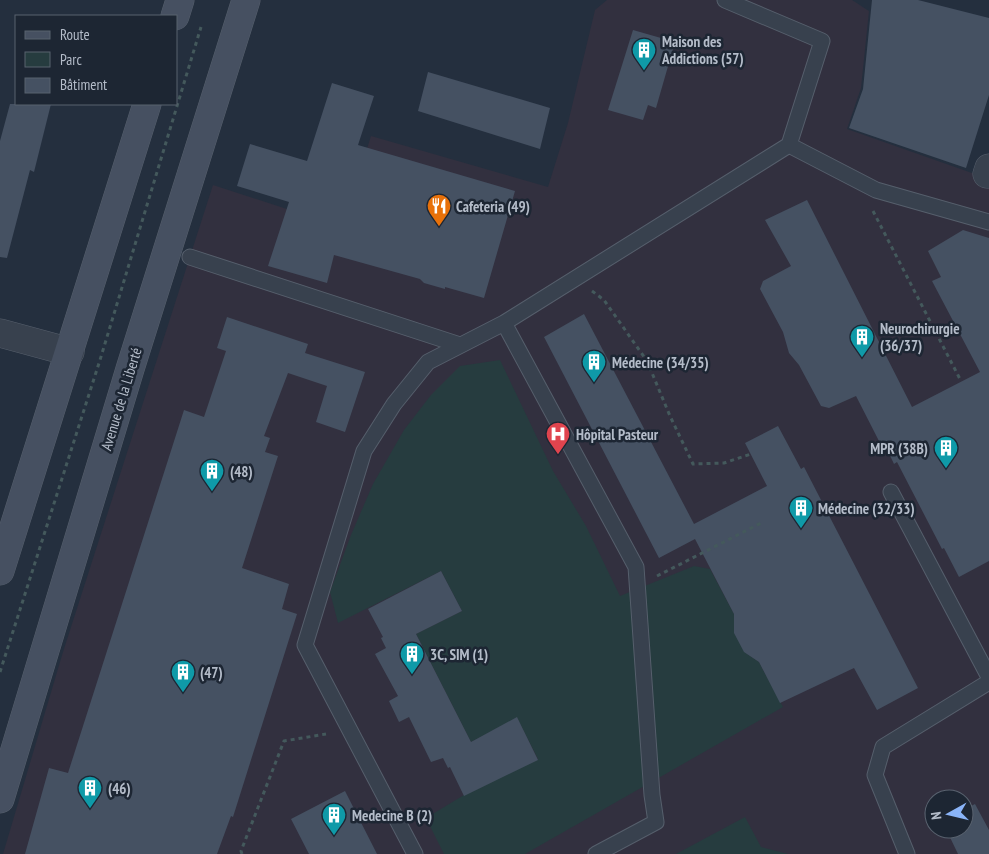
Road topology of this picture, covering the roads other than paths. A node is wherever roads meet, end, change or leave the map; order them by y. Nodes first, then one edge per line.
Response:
1 (180, 0) edge
2 (246, 0) edge
3 (725, 0) edge
4 (175, 15) edge
5 (147, 105) edge
6 (789, 145) junction
7 (989, 222) edge
8 (190, 257) dead end
9 (504, 322) junction
10 (0, 333) edge
11 (460, 345) junction
12 (70, 352) junction
13 (891, 492) dead end
14 (0, 571) edge
15 (989, 677) edge
16 (989, 682) edge
17 (0, 799) edge
18 (415, 854) edge
19 (596, 854) edge
20 (907, 854) edge

1 - 4 main road
2 - 17 main road, Avenue de la Liberté
3 - 6 lane
5 - 12 main road
6 - 7 lane
6 - 9 lane
8 - 11 lane
9 - 11 lane
9 - 19 lane
10 - 12 street
11 - 18 lane
12 - 14 main road
13 - 15 lane
16 - 20 lane

